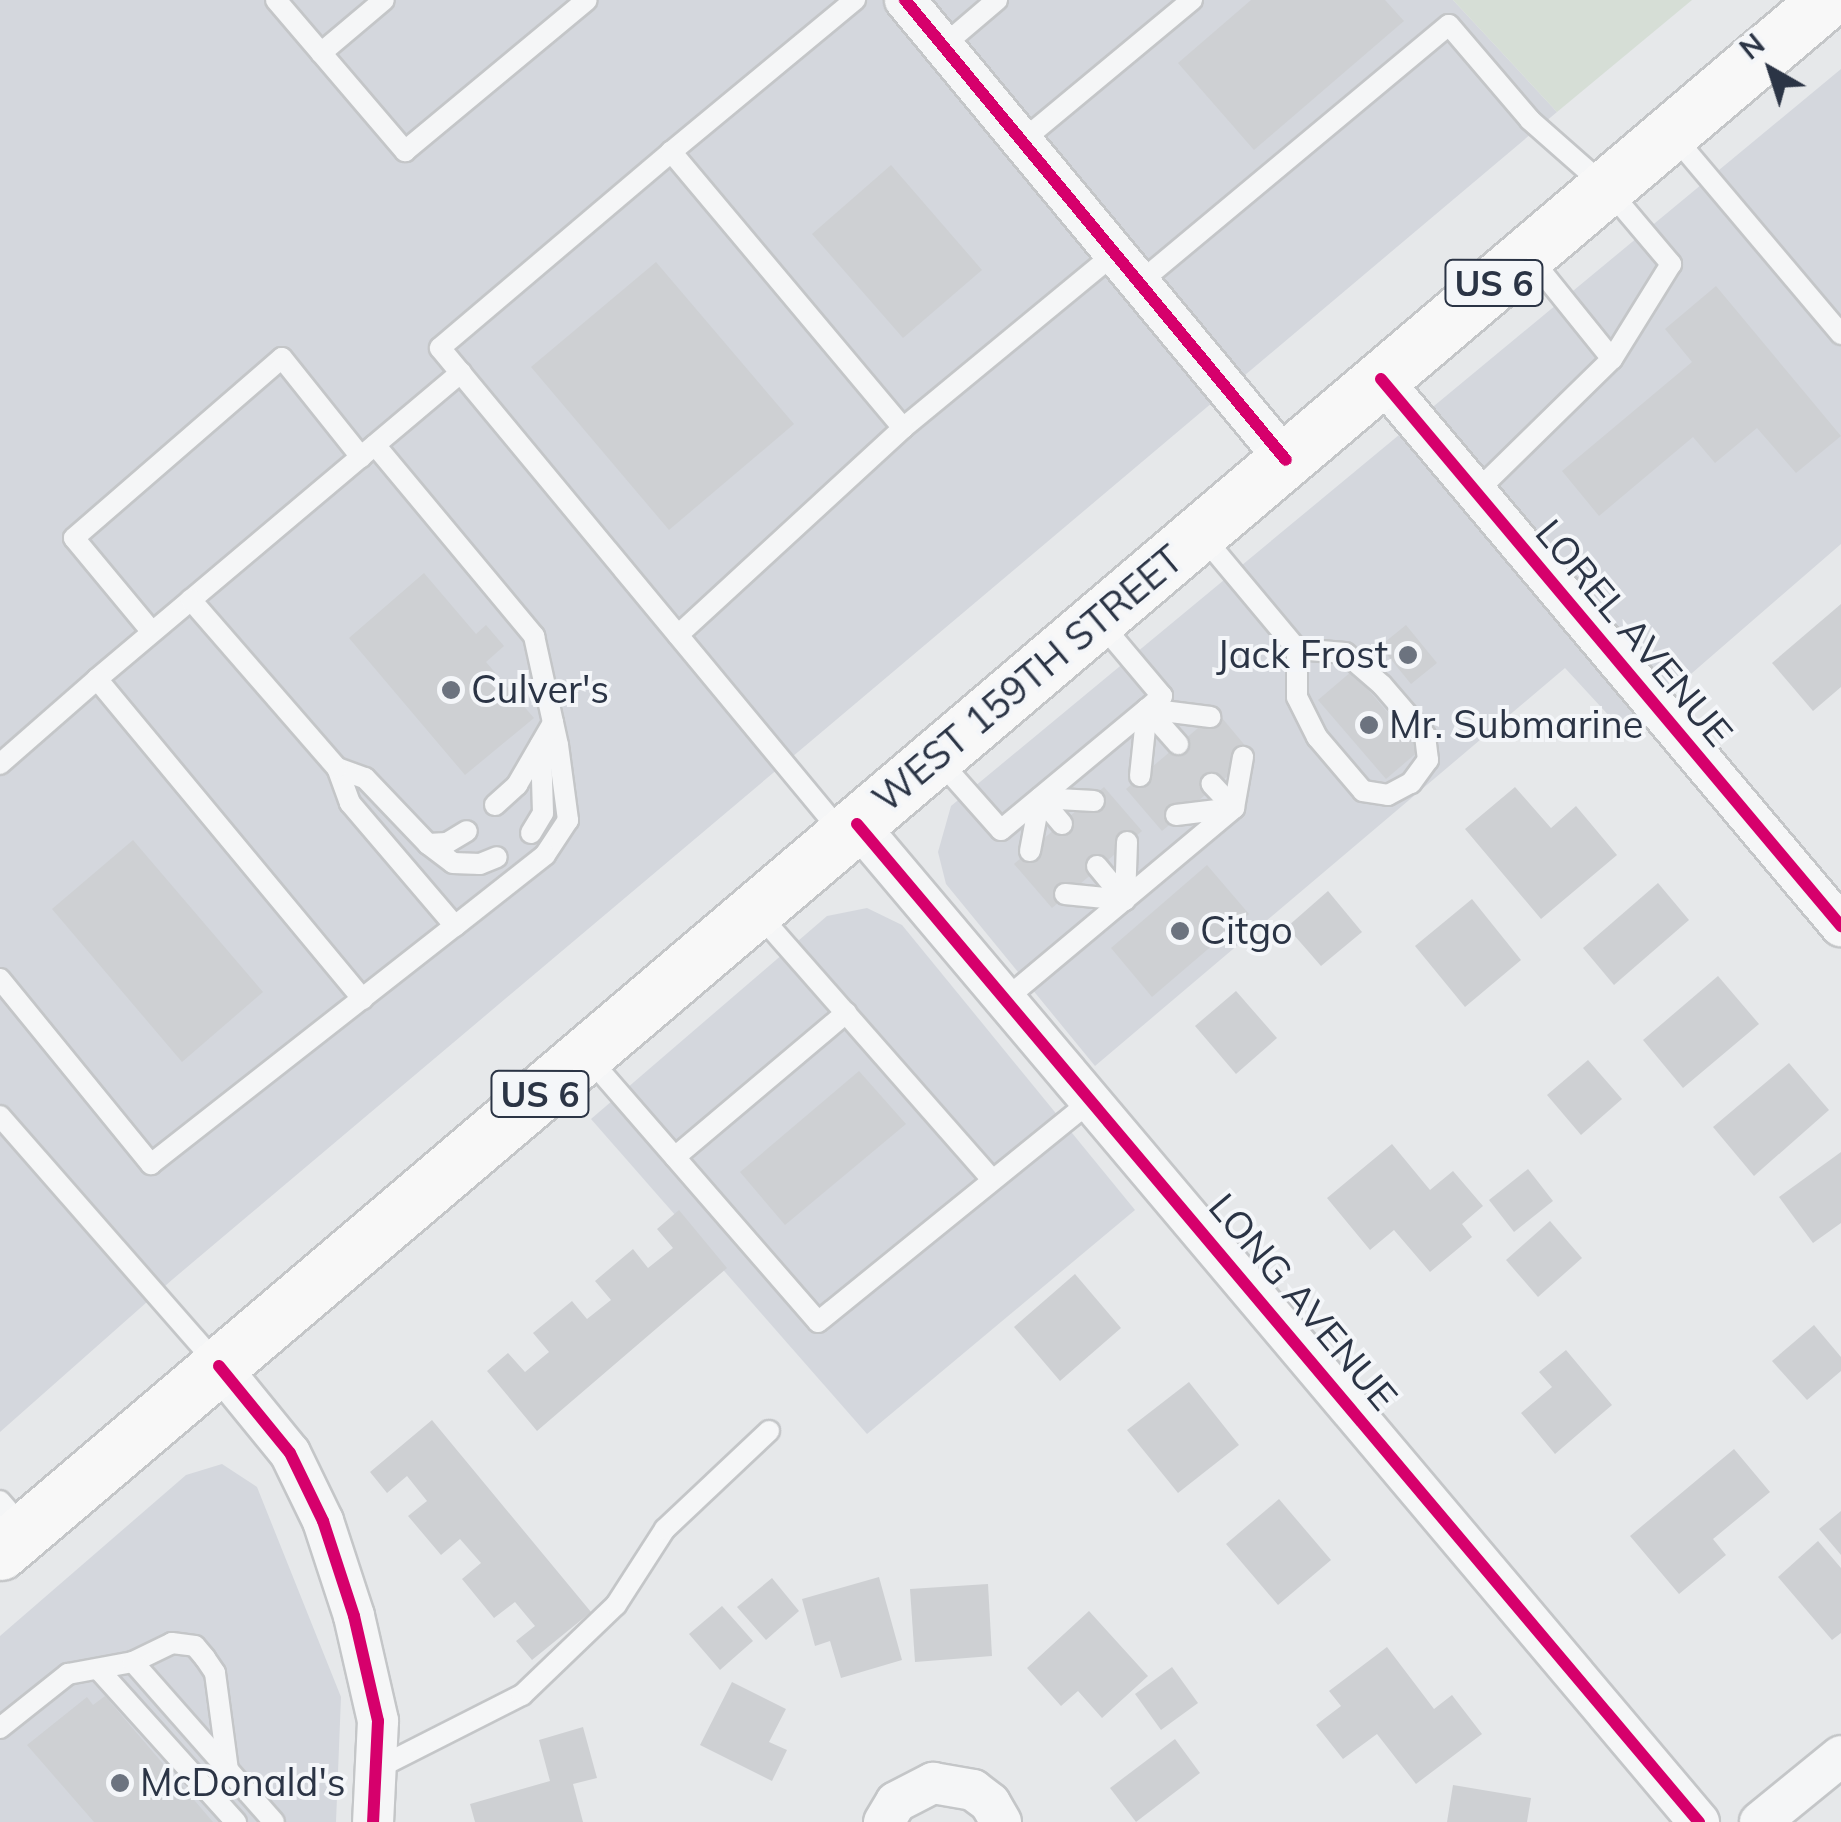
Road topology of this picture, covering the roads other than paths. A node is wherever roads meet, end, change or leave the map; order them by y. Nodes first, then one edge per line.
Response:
1 (276, 0) edge
2 (384, 0) edge
3 (588, 0) edge
4 (855, 0) edge
5 (905, 0) edge
6 (998, 0) edge
7 (1192, 0) edge
8 (1827, 0) edge
9 (943, 46) junction
10 (321, 53) junction
11 (1671, 132) junction
12 (1022, 141) junction
13 (671, 152) junction
14 (1606, 187) junction
15 (1528, 254) junction
16 (1127, 268) junction
17 (1841, 334) edge
18 (1612, 359) junction
19 (461, 372) junction
20 (1381, 379) junction
21 (904, 428) junction
22 (368, 451) junction
23 (1286, 460) junction
24 (1476, 492) junction
25 (1200, 532) junction
26 (191, 600) junction
27 (1098, 620) junction
28 (152, 632) junction
29 (678, 635) junction
30 (1297, 649) junction
31 (97, 678) junction
32 (1148, 709) junction
33 (1210, 717) dead end
34 (553, 722) junction
35 (540, 744) junction
36 (1178, 744) dead end
37 (936, 756) junction
38 (1243, 757) dead end
39 (0, 764) edge
40 (337, 768) junction
41 (1140, 776) dead end
42 (1212, 784) dead end
43 (1040, 798) junction
44 (1094, 801) dead end
45 (495, 806) dead end
46 (1234, 808) junction
47 (1176, 816) dead end
48 (1062, 824) dead end
49 (851, 829) junction
50 (467, 830) dead end
51 (531, 833) dead end
52 (1127, 842) dead end
53 (428, 844) junction
54 (1030, 851) dead end
55 (497, 857) dead end
56 (1097, 866) dead end
57 (1065, 894) dead end
58 (1125, 900) junction
59 (755, 910) junction
60 (454, 926) junction
61 (1841, 926) edge
62 (0, 978) edge
63 (1008, 998) junction
64 (363, 999) junction
65 (846, 1014) junction
66 (586, 1054) junction
67 (1093, 1099) junction
68 (0, 1116) edge
69 (675, 1157) junction
70 (992, 1180) junction
71 (219, 1366) junction
72 (770, 1431) dead end
73 (8, 1528) edge
74 (133, 1662) junction
75 (99, 1670) junction
76 (0, 1728) edge
77 (1841, 1756) edge
78 (376, 1769) junction
79 (228, 1771) junction
80 (236, 1822) edge
81 (274, 1822) edge
82 (371, 1822) edge
83 (884, 1822) edge
84 (1002, 1822) edge
85 (1699, 1822) edge
86 (1760, 1822) edge

1 - 10 lane
2 - 10 lane
3 - 10 lane
4 - 13 lane
5 - 9 street
6 - 9 lane
7 - 12 lane
8 - 11 main road, WEST 159TH STREET / US 6
9 - 12 street
11 - 14 main road, WEST 159TH STREET / US 6
11 - 17 lane
12 - 16 street
13 - 19 lane
13 - 21 lane
14 - 15 main road, WEST 159TH STREET / US 6
14 - 16 lane
14 - 18 lane
15 - 18 lane
15 - 20 main road, WEST 159TH STREET / US 6
16 - 21 lane
16 - 23 street
18 - 24 lane
19 - 22 lane
19 - 29 lane
20 - 23 main road, WEST 159TH STREET / US 6
20 - 24 street, LOREL AVENUE
21 - 29 lane
22 - 26 lane
22 - 28 lane
22 - 34 lane
23 - 25 main road, WEST 159TH STREET / US 6
24 - 61 street, LOREL AVENUE
25 - 27 main road, WEST 159TH STREET / US 6
25 - 30 lane
26 - 28 lane
26 - 40 lane
27 - 32 lane
27 - 37 main road, WEST 159TH STREET / US 6
28 - 31 lane
29 - 49 lane
30 - 30 lane
31 - 39 lane
31 - 64 lane
32 - 33 lane
32 - 36 lane
32 - 41 lane
32 - 43 lane
34 - 35 lane
34 - 60 lane
35 - 45 lane
35 - 51 lane
37 - 43 lane
37 - 49 main road, WEST 159TH STREET / US 6
38 - 46 lane
40 - 53 lane
40 - 60 lane
42 - 46 lane
43 - 44 lane
43 - 48 lane
43 - 54 lane
46 - 47 lane
46 - 58 lane
49 - 59 main road, WEST 159TH STREET / US 6
49 - 63 street, LONG AVENUE
50 - 53 lane
52 - 58 lane
53 - 55 lane
56 - 58 lane
57 - 58 lane
58 - 63 lane
59 - 65 lane
59 - 66 main road, WEST 159TH STREET / US 6
60 - 64 lane
62 - 64 lane
63 - 67 street, LONG AVENUE
65 - 69 lane
65 - 70 lane
66 - 69 lane
66 - 71 main road, WEST 159TH STREET / US 6
67 - 70 lane
67 - 85 street, LONG AVENUE
68 - 71 lane
69 - 70 lane
71 - 73 main road, WEST 159TH STREET / US 6
71 - 78 street
72 - 78 lane
74 - 75 lane
74 - 79 lane
74 - 79 lane
75 - 76 lane
75 - 80 lane
77 - 86 street
78 - 82 street
79 - 81 lane
83 - 84 street

